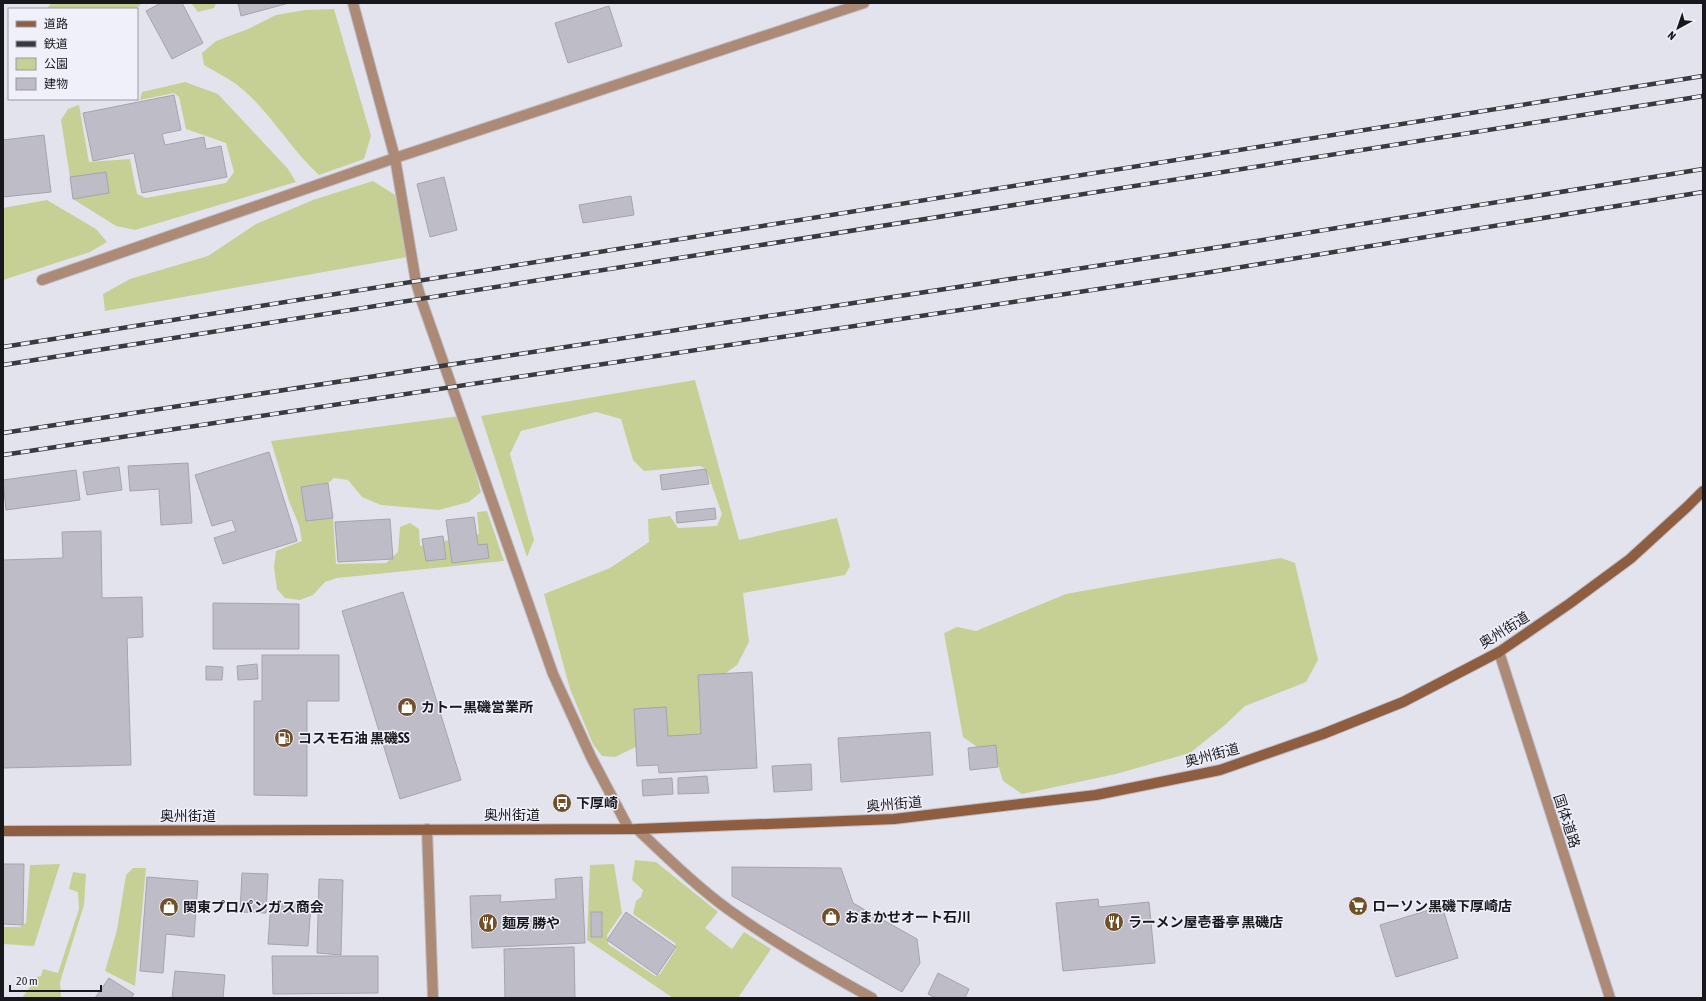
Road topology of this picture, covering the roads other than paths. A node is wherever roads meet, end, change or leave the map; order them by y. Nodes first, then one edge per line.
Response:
1 (353, 3) edge
2 (864, 3) edge
3 (395, 158) junction
4 (42, 280) dead end
5 (1703, 490) edge
6 (1498, 652) junction
7 (427, 829) junction
8 (633, 829) junction
9 (3, 831) edge
10 (433, 998) edge
11 (872, 998) edge
12 (1610, 998) edge

1 - 3 street
2 - 3 street
3 - 4 street
3 - 8 street
5 - 6 main road, 奥州街道
6 - 8 main road, 奥州街道
6 - 12 street, 国体道路
7 - 8 main road, 奥州街道
7 - 9 main road, 奥州街道
7 - 10 street
8 - 11 street

